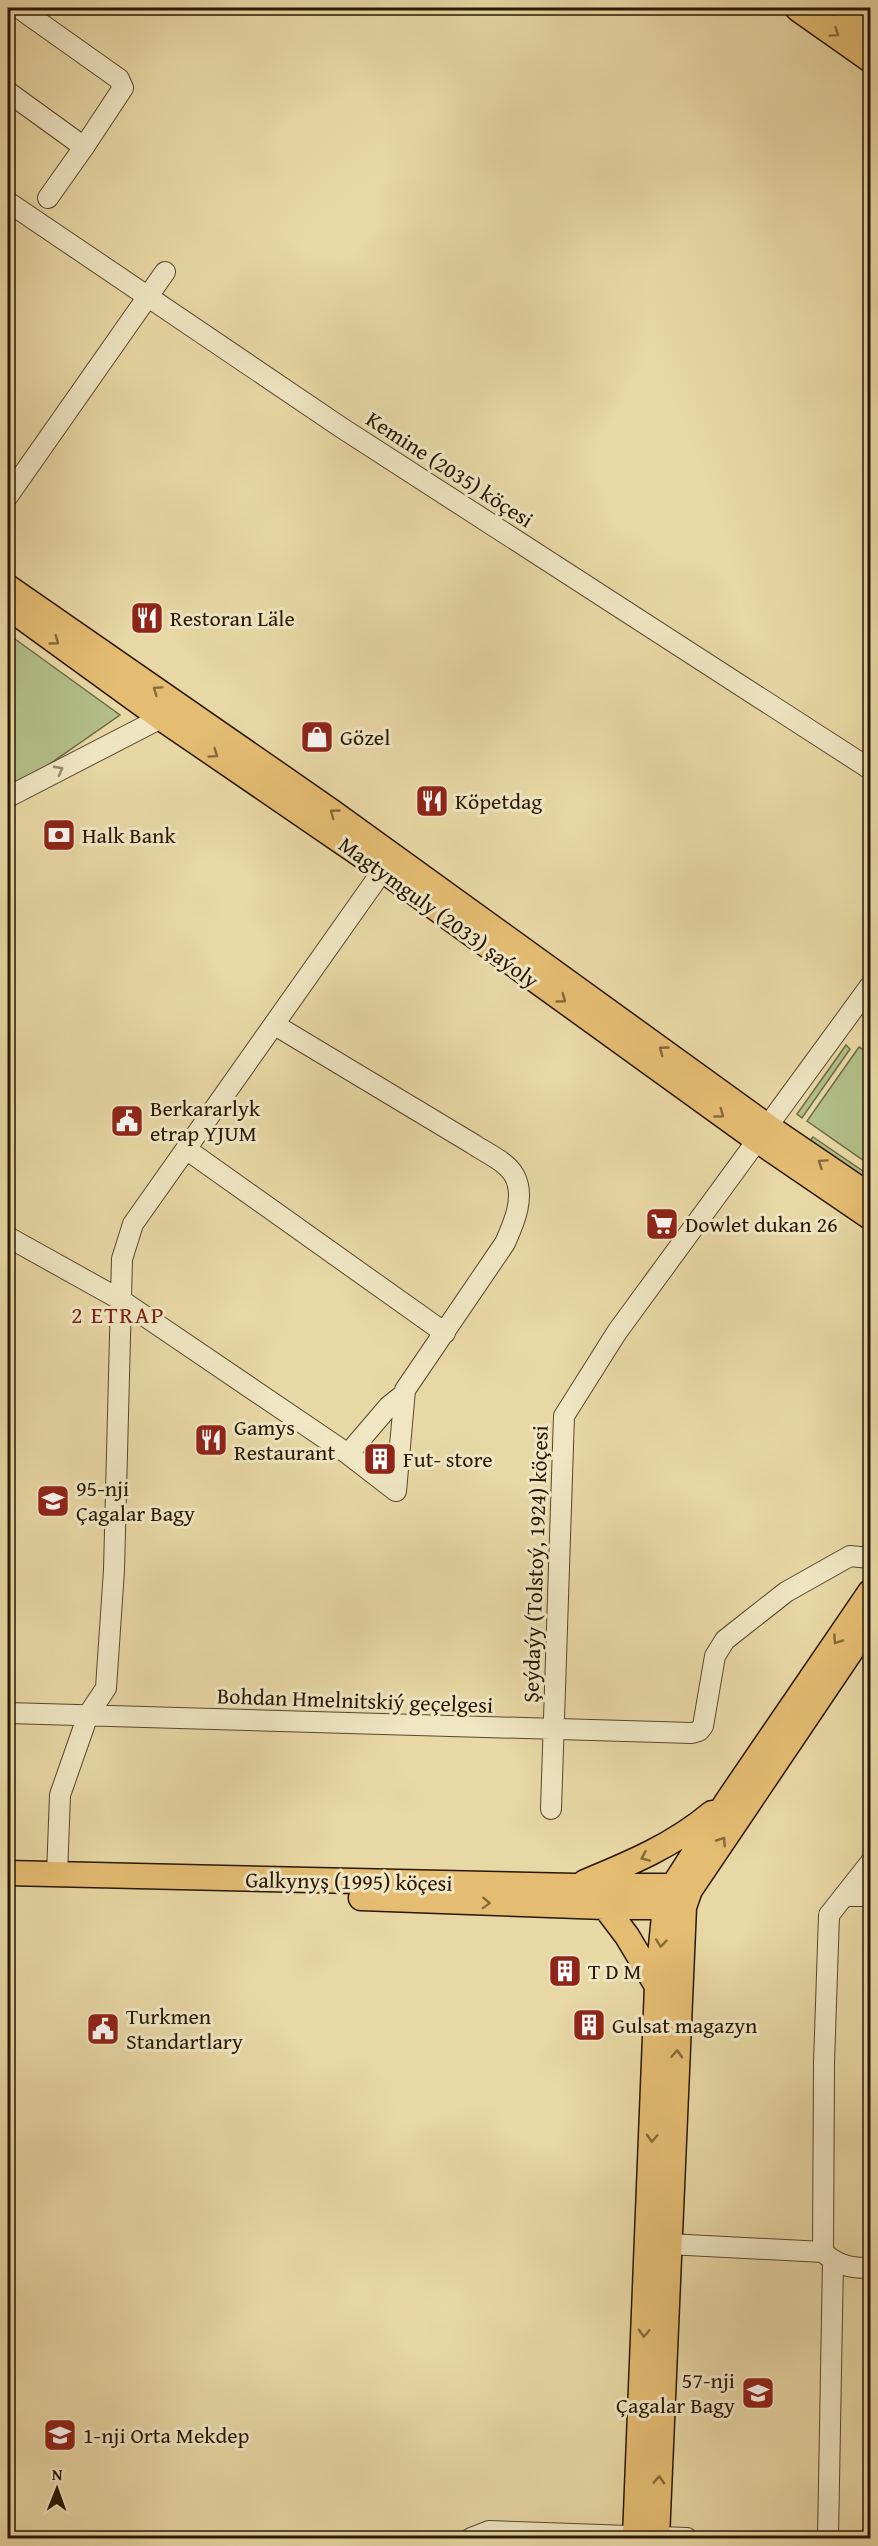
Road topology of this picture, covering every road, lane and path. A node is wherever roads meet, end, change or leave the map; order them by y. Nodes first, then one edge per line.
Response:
1 (19, 8) edge
2 (799, 8) edge
3 (845, 8) edge
4 (870, 25) edge
5 (870, 58) edge
6 (8, 92) edge
7 (84, 147) junction
8 (48, 198) dead end
9 (8, 202) edge
10 (165, 272) dead end
11 (147, 296) junction
12 (8, 496) edge
13 (8, 586) edge
14 (8, 607) edge
15 (162, 718) junction
16 (870, 769) edge
17 (8, 797) edge
18 (383, 870) junction
19 (870, 986) edge
20 (274, 1025) junction
21 (762, 1133) junction
22 (186, 1149) junction
23 (870, 1196) edge
24 (870, 1217) edge
25 (8, 1237) edge
26 (121, 1300) junction
27 (445, 1333) junction
28 (404, 1395) junction
29 (348, 1454) junction
30 (870, 1558) edge
31 (870, 1592) edge
32 (870, 1623) edge
33 (8, 1713) edge
34 (88, 1715) junction
35 (554, 1730) junction
36 (728, 1800) junction
37 (551, 1809) dead end
38 (870, 1863) edge
39 (8, 1873) edge
40 (57, 1875) junction
41 (575, 1886) junction
42 (8, 1889) edge
43 (846, 1896) junction
44 (870, 1896) edge
45 (678, 1897) junction
46 (605, 1907) junction
47 (657, 1986) junction
48 (669, 2244) junction
49 (828, 2257) junction
50 (870, 2268) edge
51 (471, 2538) edge
52 (646, 2538) edge
53 (687, 2538) edge
54 (828, 2538) edge

1 - 7 street
2 -> 5 highway
3 - 4 highway
6 - 7 street
7 - 8 street
9 - 11 street, Kemine (2035) köçesi
10 - 11 street
11 - 12 street
11 - 16 street, Kemine (2035) köçesi
21 -> 13 main road, Magtymguly (2033) şaýoly
14 -> 15 main road, Magtymguly (2033) şaýoly
17 -> 15 street
15 -> 18 main road, Magtymguly (2033) şaýoly
18 - 20 street
18 -> 21 main road, Magtymguly (2033) şaýoly
19 - 21 street, Şeýdaýy (Tolstoý, 1924) köçesi
20 - 22 street
20 - 27 street
23 -> 21 main road, Magtymguly (2033) şaýoly
21 - 24 main road, Magtymguly (2033) şaýoly
21 - 35 street, Şeýdaýy (Tolstoý, 1924) köçesi
22 - 26 street
22 - 27 street
25 - 26 street
26 - 29 street
26 - 34 street
27 - 28 street
28 - 29 street
28 - 29 street
30 - 35 street, Bohdan Hmelnitskiý geçelgesi
31 -> 36 main road
45 -> 32 main road
33 - 34 street, Bohdan Hmelnitskiý geçelgesi
34 - 35 street, Bohdan Hmelnitskiý geçelgesi
34 - 40 street
35 - 37 street, Şeýdaýy (Tolstoý, 1924) köçesi
36 -> 41 main road
36 - 45 main road
38 - 43 street
39 - 40 main road, Galkynyş (1995) köçesi
40 - 41 main road, Galkynyş (1995) köçesi
41 - 45 main road, Galkynyş (1995) köçesi
42 -> 46 main road, Galkynyş (1995) köçesi
43 - 44 street
43 - 49 street
45 - 46 main road, Galkynyş (1995) köçesi
45 -> 47 main road
48 -> 45 main road
46 - 47 main road
47 -> 52 main road
48 - 49 street
52 -> 48 main road
49 - 50 street
49 - 54 street
51 - 52 street
52 - 53 street

